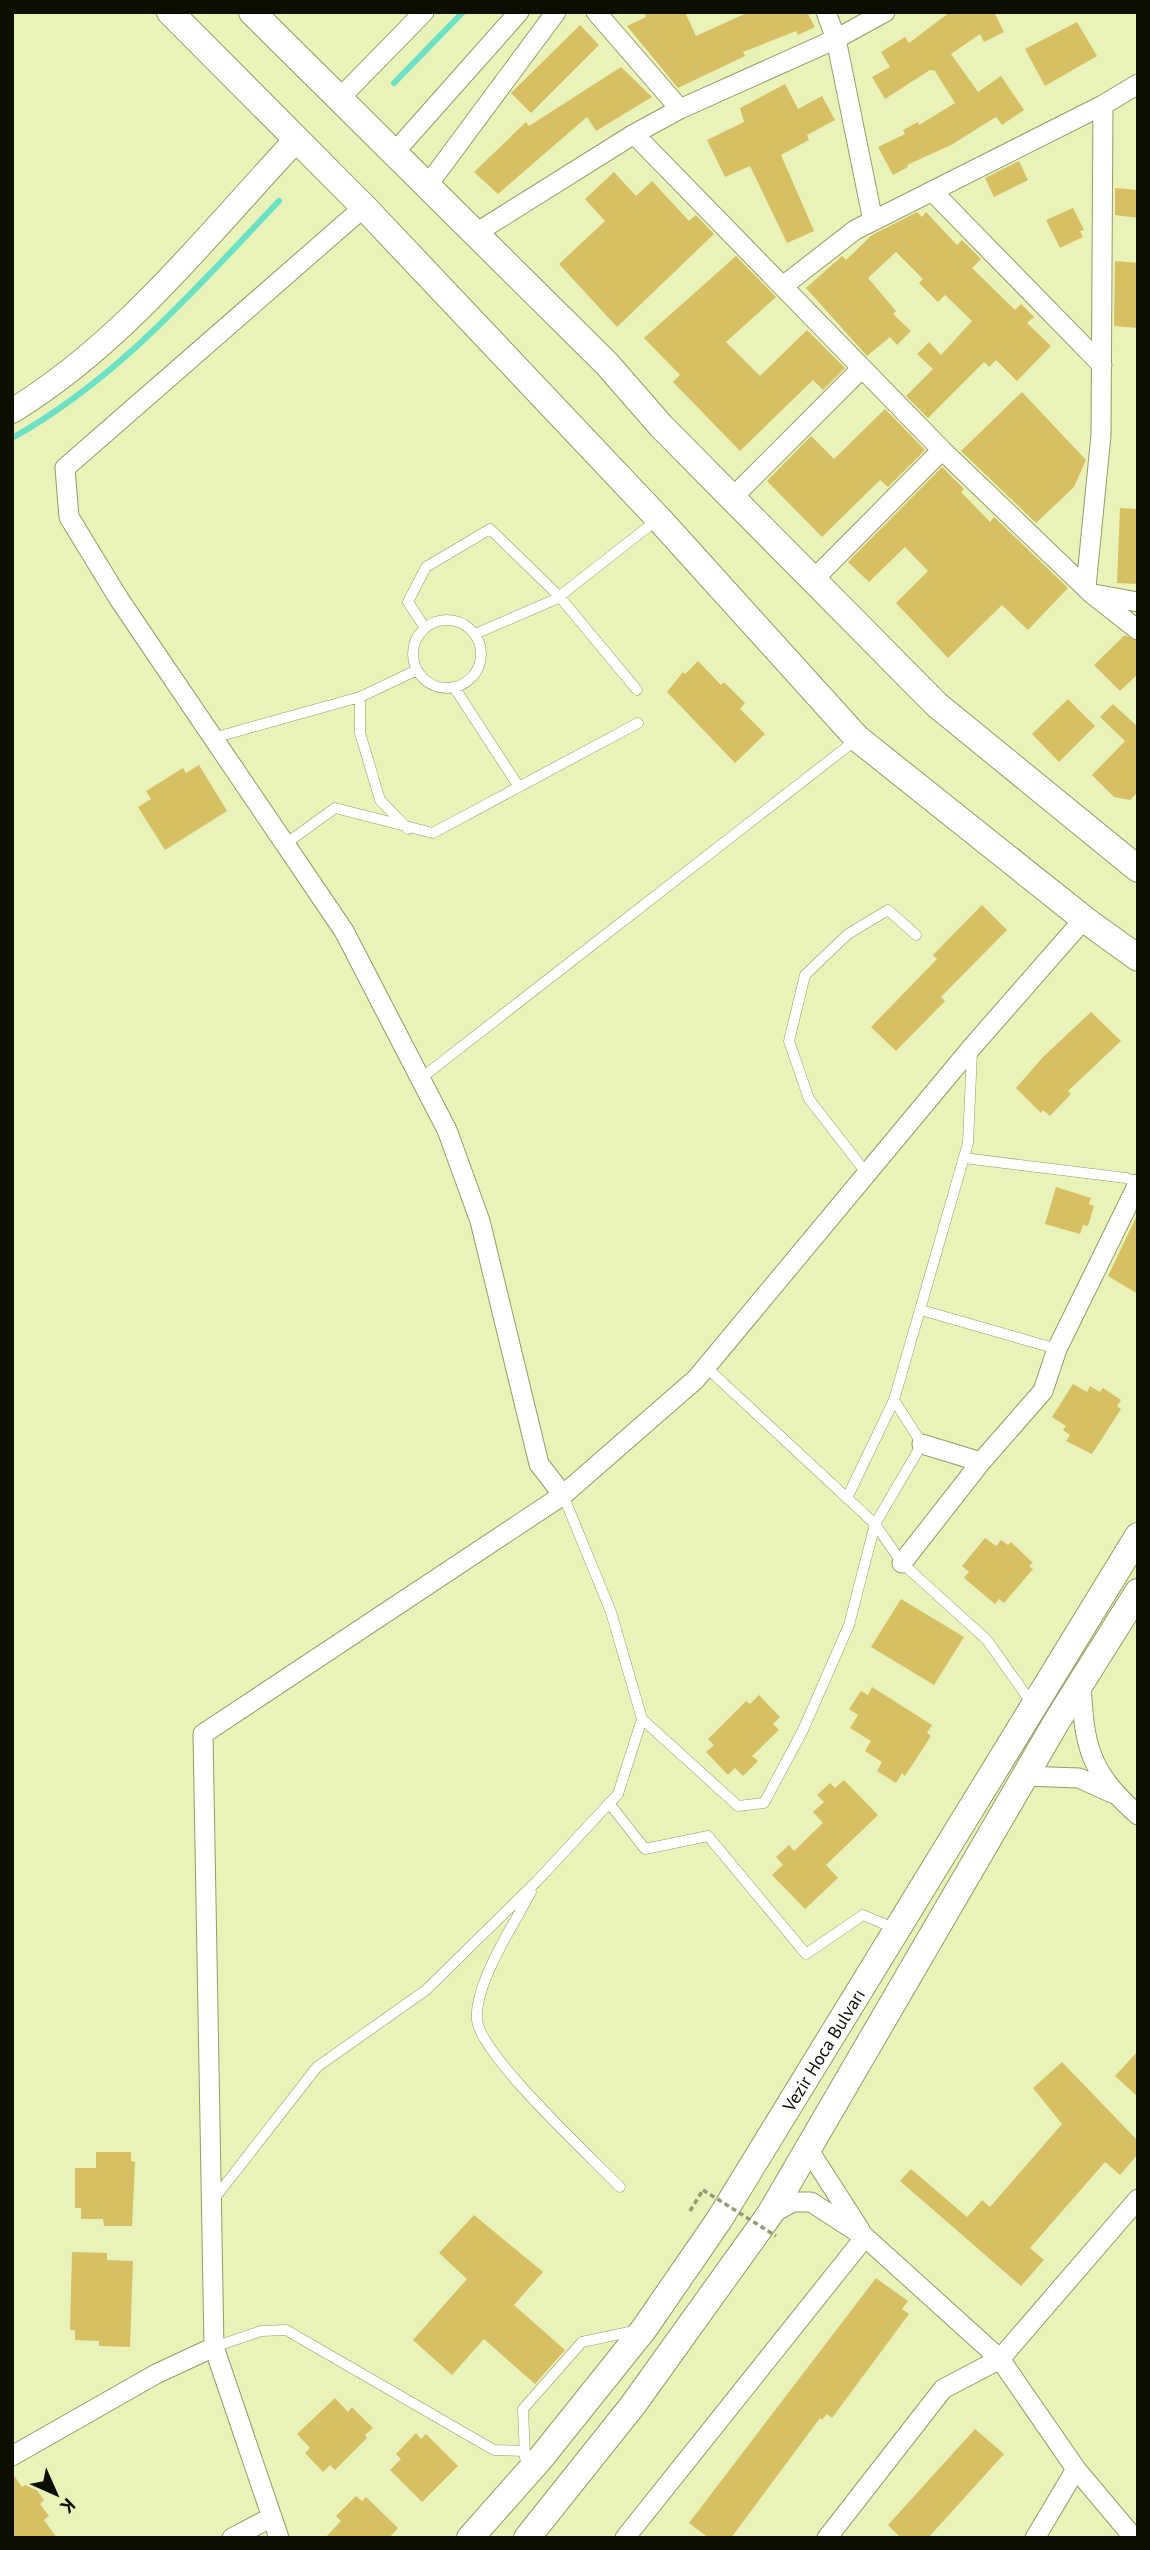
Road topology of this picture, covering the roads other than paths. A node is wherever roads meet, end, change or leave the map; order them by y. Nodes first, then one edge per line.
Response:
1 (170, 12) edge
2 (252, 12) edge
3 (424, 12) edge
4 (519, 12) edge
5 (556, 12) edge
6 (826, 12) edge
7 (885, 12) edge
8 (607, 15) edge
9 (836, 39) junction
10 (1138, 84) edge
11 (338, 100) junction
12 (1103, 105) junction
13 (680, 109) junction
14 (634, 134) junction
15 (296, 140) junction
16 (393, 154) junction
17 (427, 186) junction
18 (932, 191) junction
19 (364, 207) junction
20 (873, 221) junction
21 (476, 233) junction
22 (783, 286) junction
23 (1102, 365) junction
24 (861, 369) junction
25 (12, 411) edge
26 (942, 450) junction
27 (733, 497) junction
28 (659, 519) junction
29 (813, 580) junction
30 (1089, 590) junction
31 (559, 596) junction
32 (1138, 602) edge
33 (425, 628) junction
34 (1138, 630) edge
35 (475, 634) junction
36 (417, 670) junction
37 (454, 687) junction
38 (637, 690) dead end
39 (359, 697) junction
40 (638, 723) dead end
41 (212, 738) junction
42 (857, 738) junction
43 (519, 787) junction
44 (408, 829) junction
45 (284, 845) junction
46 (1135, 863) edge
47 (1084, 919) junction
48 (916, 935) dead end
49 (1138, 958) edge
50 (972, 1047) junction
51 (420, 1079) junction
52 (964, 1158) junction
53 (867, 1174) junction
54 (1138, 1183) edge
55 (921, 1310) junction
56 (1057, 1349) junction
57 (706, 1367) junction
58 (894, 1400) junction
59 (922, 1444) junction
60 (981, 1462) junction
61 (563, 1495) junction
62 (847, 1498) junction
63 (875, 1524) junction
64 (1138, 1536) edge
65 (902, 1563) junction
66 (1138, 1591) edge
67 (1081, 1680) junction
68 (1035, 1708) junction
69 (642, 1719) junction
70 (1024, 1776) junction
71 (1112, 1793) junction
72 (609, 1803) junction
73 (1138, 1815) edge
74 (536, 1882) junction
75 (897, 1929) junction
76 (808, 2149) junction
77 (620, 2187) dead end
78 (1138, 2199) edge
79 (212, 2202) junction
80 (773, 2225) junction
81 (865, 2237) junction
82 (645, 2329) junction
83 (214, 2347) junction
84 (1000, 2359) junction
85 (12, 2456) edge
86 (526, 2462) junction
87 (1076, 2469) junction
88 (272, 2517) junction
89 (232, 2538) edge
90 (279, 2538) edge
91 (470, 2538) edge
92 (527, 2538) edge
93 (625, 2538) edge
94 (827, 2538) edge
95 (1035, 2538) edge
96 (1134, 2538) edge

1 - 15 main road
2 - 11 main road
3 - 11 street
4 - 16 street
5 - 17 street
6 - 9 street
7 - 9 street
8 - 13 street
9 - 13 street
9 - 20 street
10 - 12 street
11 - 16 main road
12 - 18 street
12 - 23 street
13 - 14 street
14 - 21 street
14 - 22 street
15 - 19 main road
15 - 25 street
16 - 17 main road
17 - 21 main road
18 - 20 street
18 - 23 street
19 - 28 main road
19 - 41 street
20 - 22 street
21 - 27 main road
22 - 24 street
23 - 30 street
24 - 26 street
24 - 27 street
26 - 29 street
26 - 30 street
27 - 29 main road
28 - 31 lane
28 - 42 main road
29 - 46 main road
30 - 32 street
30 - 34 street
31 - 33 lane
31 - 35 lane
31 - 38 lane
33 - 35 lane
33 - 36 lane
35 - 37 lane
36 - 37 lane
36 - 39 lane
37 - 43 lane
39 - 41 lane
39 - 44 lane
40 - 43 lane
41 - 45 street
42 - 47 main road
42 - 51 lane
43 - 44 lane
44 - 45 lane
45 - 51 street
47 - 49 main road
47 - 50 street
48 - 53 lane
50 - 52 lane
50 - 53 street
51 - 61 street
52 - 54 lane
52 - 55 lane
53 - 57 street
54 - 56 street
55 - 56 lane
55 - 58 lane
56 - 60 street
57 - 61 street
57 - 62 lane
58 - 59 lane
58 - 62 lane
59 - 60 street
59 - 63 lane
60 - 65 street
61 - 69 lane
61 - 79 street
62 - 63 lane
63 - 65 lane
63 - 69 lane
64 - 68 main road, Vezir Hoca Bulvarı
65 - 68 lane
66 - 67 main road, Vezir Hoca Bulvarı
67 - 70 main road, Vezir Hoca Bulvarı
67 - 71 street
68 - 75 main road, Vezir Hoca Bulvarı
69 - 72 lane
70 - 71 street
70 - 76 main road, Vezir Hoca Bulvarı
71 - 73 street
72 - 74 lane
72 - 75 lane
74 - 77 lane
74 - 79 lane
75 - 82 main road, Vezir Hoca Bulvarı
76 - 80 main road, Vezir Hoca Bulvarı
76 - 81 street
78 - 84 street
79 - 83 street
80 - 81 street
80 - 92 main road, Vezir Hoca Bulvarı
81 - 84 street
81 - 93 street
82 - 86 main road, Vezir Hoca Bulvarı
82 - 86 lane
83 - 85 street
83 - 86 lane
83 - 88 street
84 - 87 street
84 - 94 street
86 - 91 main road, Vezir Hoca Bulvarı
87 - 95 street
87 - 96 street
88 - 89 street
88 - 90 street

